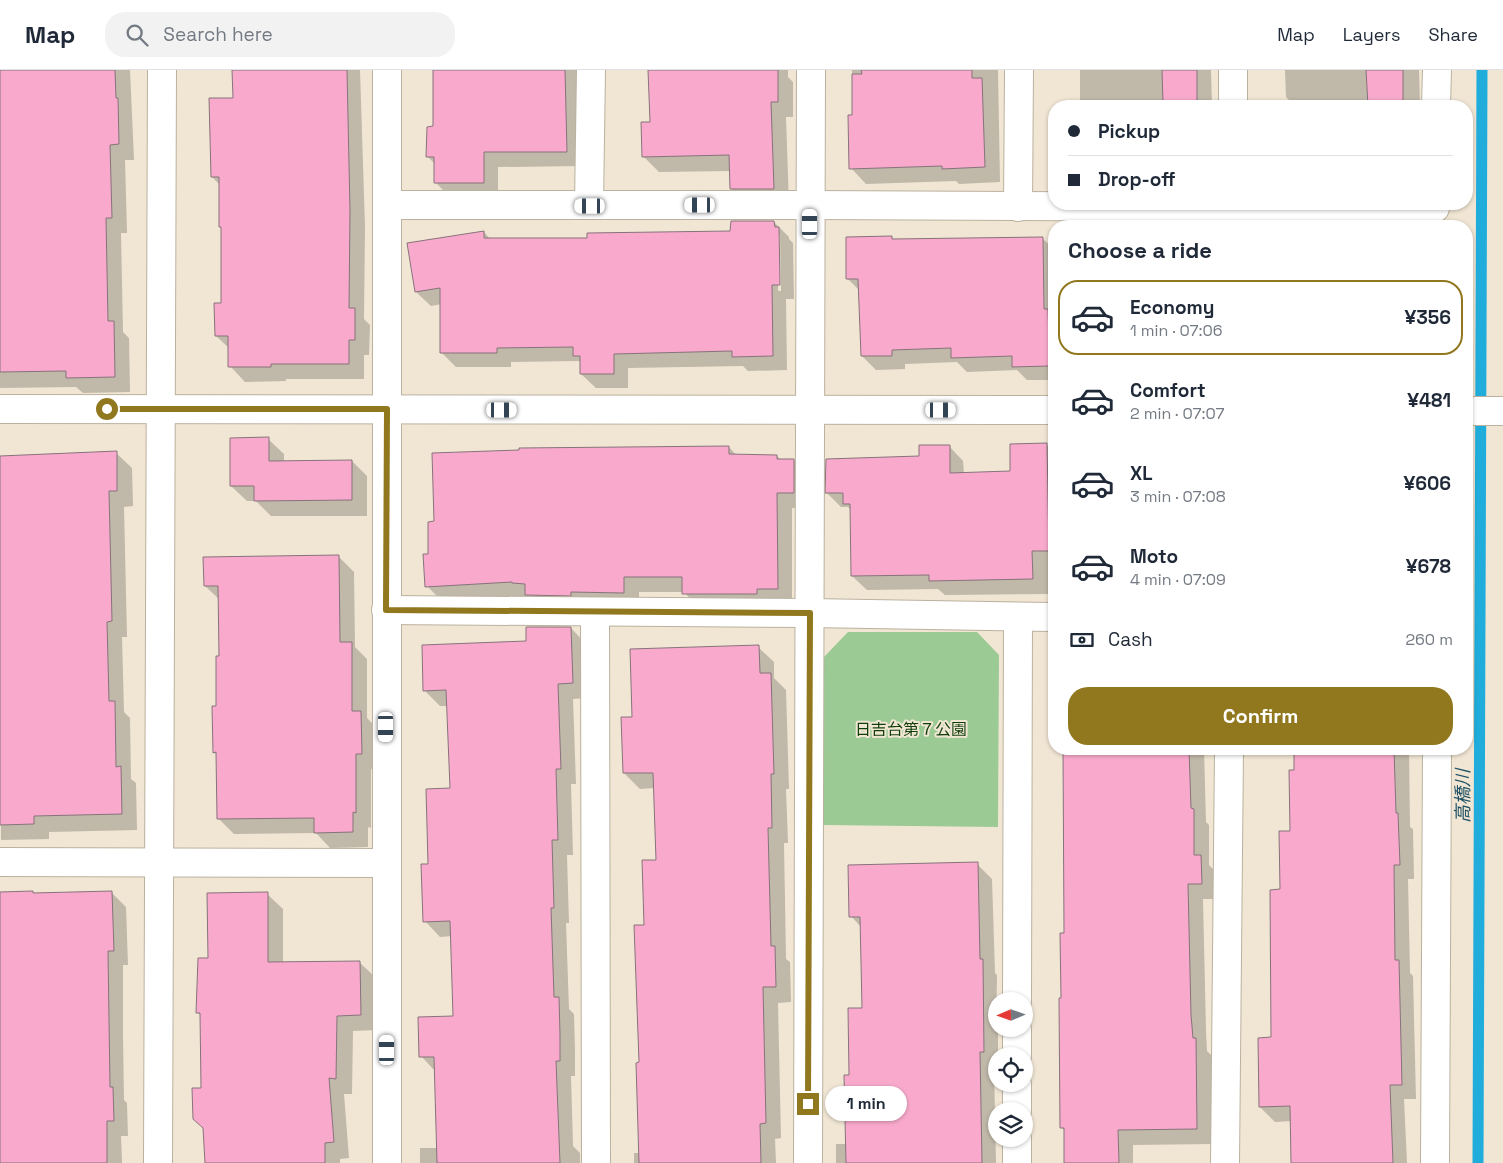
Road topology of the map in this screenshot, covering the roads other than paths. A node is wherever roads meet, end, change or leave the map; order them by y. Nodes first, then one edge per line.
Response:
1 (162, 70) edge
2 (388, 70) edge
3 (591, 70) edge
4 (811, 70) edge
5 (1019, 70) edge
6 (1233, 70) edge
7 (1437, 70) edge
8 (1233, 100) edge
9 (1436, 100) edge
10 (387, 205) junction
11 (810, 205) junction
12 (590, 206) junction
13 (1018, 207) junction
14 (1048, 207) edge
15 (1348, 210) edge
16 (1435, 213) edge
17 (0, 409) edge
18 (161, 409) junction
19 (387, 409) junction
20 (810, 410) junction
21 (1048, 410) edge
22 (1500, 411) edge
23 (1473, 412) edge
24 (386, 610) junction
25 (595, 612) junction
26 (810, 613) junction
27 (1018, 617) junction
28 (1048, 617) edge
29 (1229, 755) edge
30 (1437, 755) edge
31 (0, 862) edge
32 (160, 862) junction
33 (386, 863) junction
34 (1017, 992) edge
35 (1017, 1147) edge
36 (158, 1163) edge
37 (387, 1163) edge
38 (596, 1163) edge
39 (808, 1163) edge
40 (1017, 1163) edge
41 (1225, 1163) edge
42 (1435, 1163) edge

1 - 18 street
2 - 10 street
3 - 12 street
4 - 11 street
5 - 13 street
6 - 8 street
7 - 9 street
10 - 12 street
10 - 19 street
11 - 12 street
11 - 13 street
11 - 20 street
13 - 14 street
15 - 16 street
17 - 18 street
18 - 19 street
18 - 32 street
19 - 20 street
19 - 24 street
20 - 21 street
20 - 26 street
22 - 23 street
24 - 25 street
24 - 33 street
25 - 26 street
25 - 38 street
26 - 27 street
26 - 39 street
27 - 28 street
27 - 34 street
29 - 41 street
30 - 42 street
31 - 32 street
32 - 33 street
32 - 36 street
33 - 37 street
35 - 40 street

